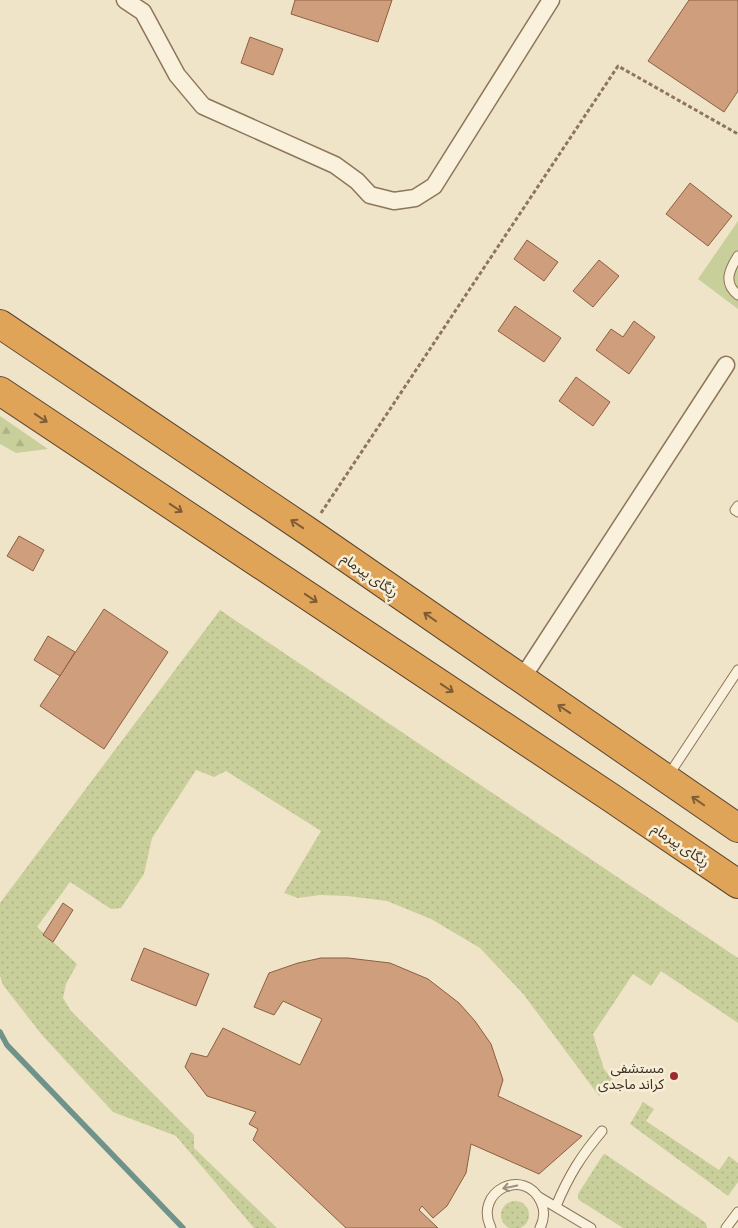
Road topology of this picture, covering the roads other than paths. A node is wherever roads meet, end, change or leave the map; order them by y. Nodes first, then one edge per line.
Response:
1 (125, 0) edge
2 (551, 0) edge
3 (738, 256) edge
4 (738, 295) edge
5 (0, 324) edge
6 (726, 365) dead end
7 (0, 392) edge
8 (738, 506) edge
9 (738, 512) edge
10 (738, 670) edge
11 (521, 680) junction
12 (666, 778) junction
13 (738, 828) edge
14 (738, 884) edge
15 (602, 1130) dead end
16 (539, 1197) junction
17 (556, 1206) junction
18 (738, 1212) edge
19 (735, 1222) edge
20 (492, 1228) edge
21 (540, 1228) edge
22 (590, 1228) edge
23 (726, 1228) edge

1 - 2 street
3 - 4 lane
11 -> 5 highway, ڕێگای پیرمام
6 - 11 street
7 -> 14 highway, ڕێگای پیرمام
8 - 9 lane
10 - 12 lane
12 -> 11 highway, ڕێگای پیرمام
13 -> 12 highway, ڕێگای پیرمام
15 - 17 lane
16 - 17 lane
16 -> 20 lane
16 - 21 lane
17 - 22 lane
18 - 19 lane
19 - 23 lane

